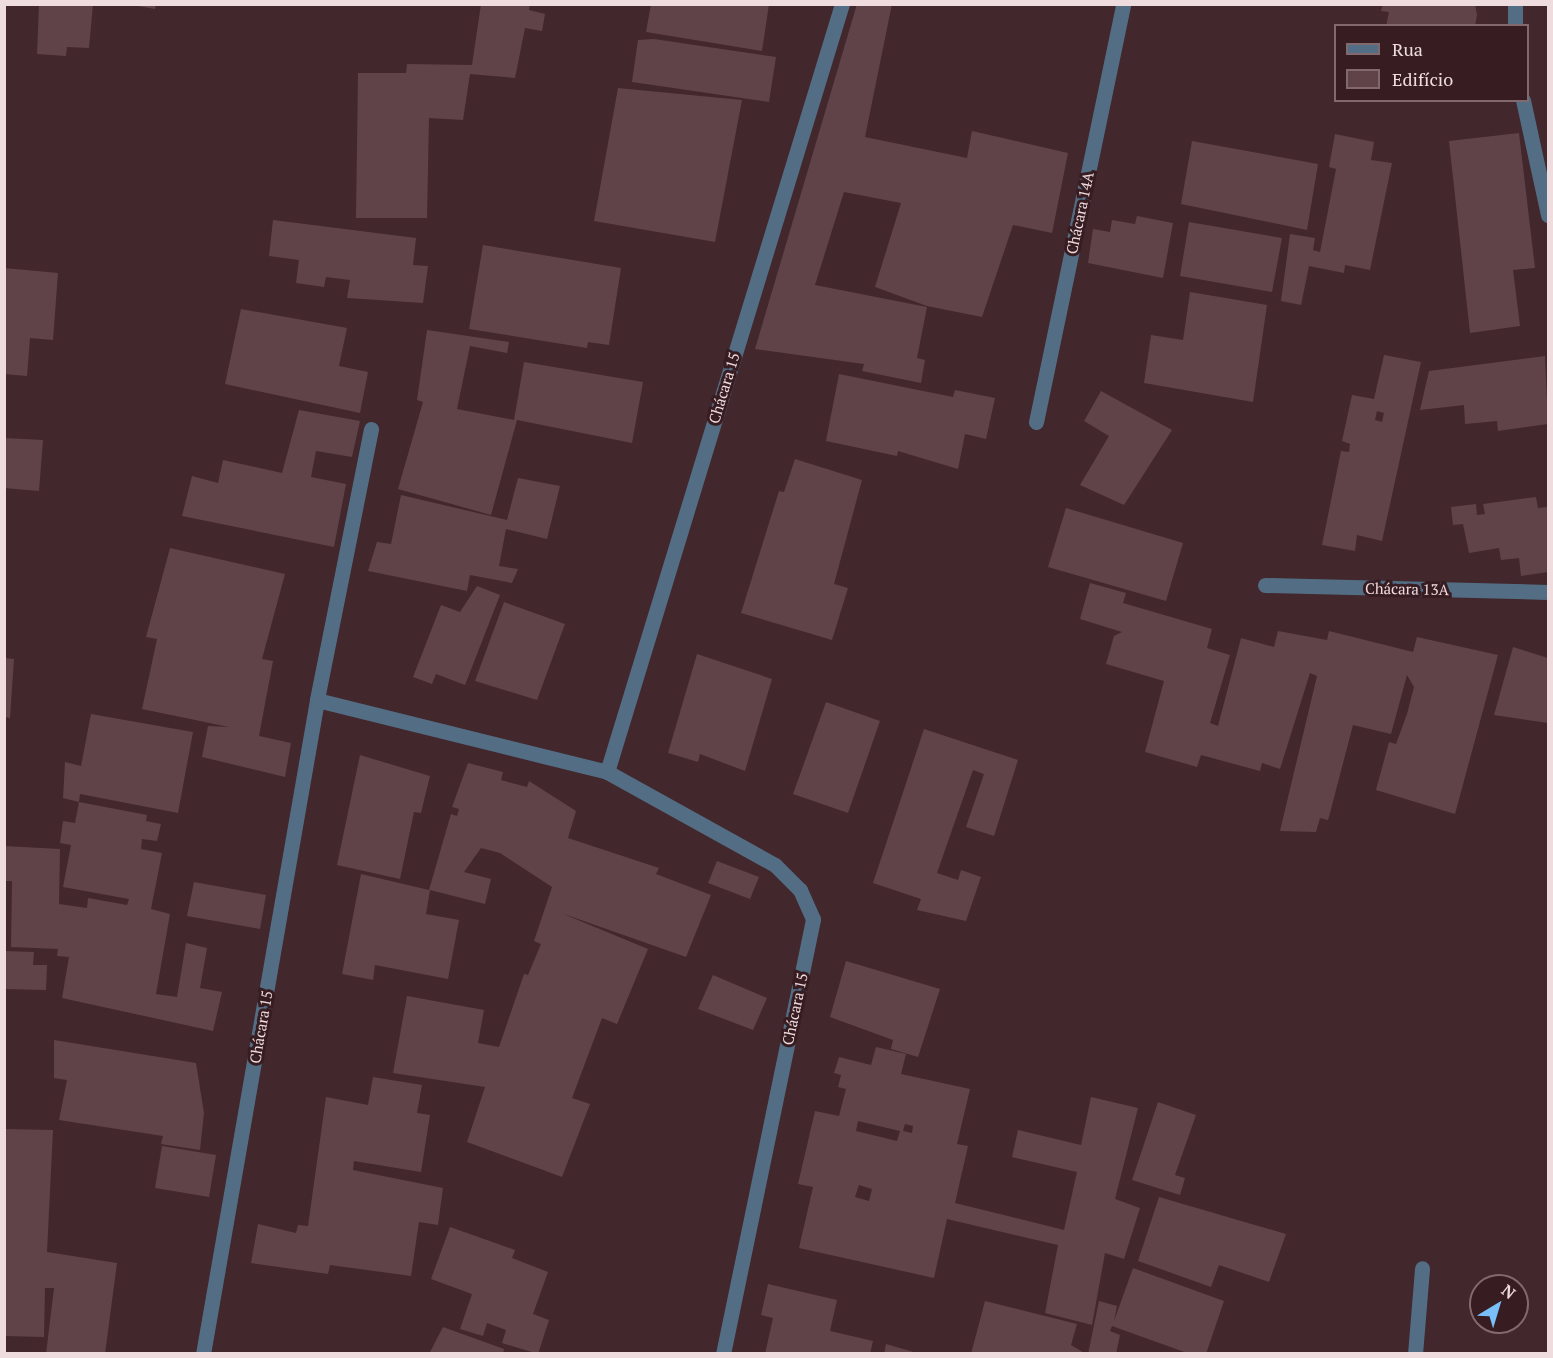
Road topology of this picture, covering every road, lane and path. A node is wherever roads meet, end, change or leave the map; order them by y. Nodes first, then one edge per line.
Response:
1 (842, 4) edge
2 (1124, 4) edge
3 (1515, 4) edge
4 (1515, 24) edge
5 (1523, 102) edge
6 (1548, 215) edge
7 (1036, 422) dead end
8 (371, 429) dead end
9 (1265, 585) dead end
10 (1548, 592) edge
11 (317, 700) junction
12 (607, 772) junction
13 (1422, 1268) dead end
14 (203, 1353) edge
15 (723, 1353) edge
16 (1415, 1353) edge

1 - 12 street, Chácara 15
2 - 7 street, Chácara 14A
3 - 4 street
5 - 6 street
8 - 11 street, Chácara 15
9 - 10 street, Chácara 13A
11 - 12 street, Chácara 15
11 - 14 street, Chácara 15
12 - 15 street, Chácara 15
13 - 16 street

